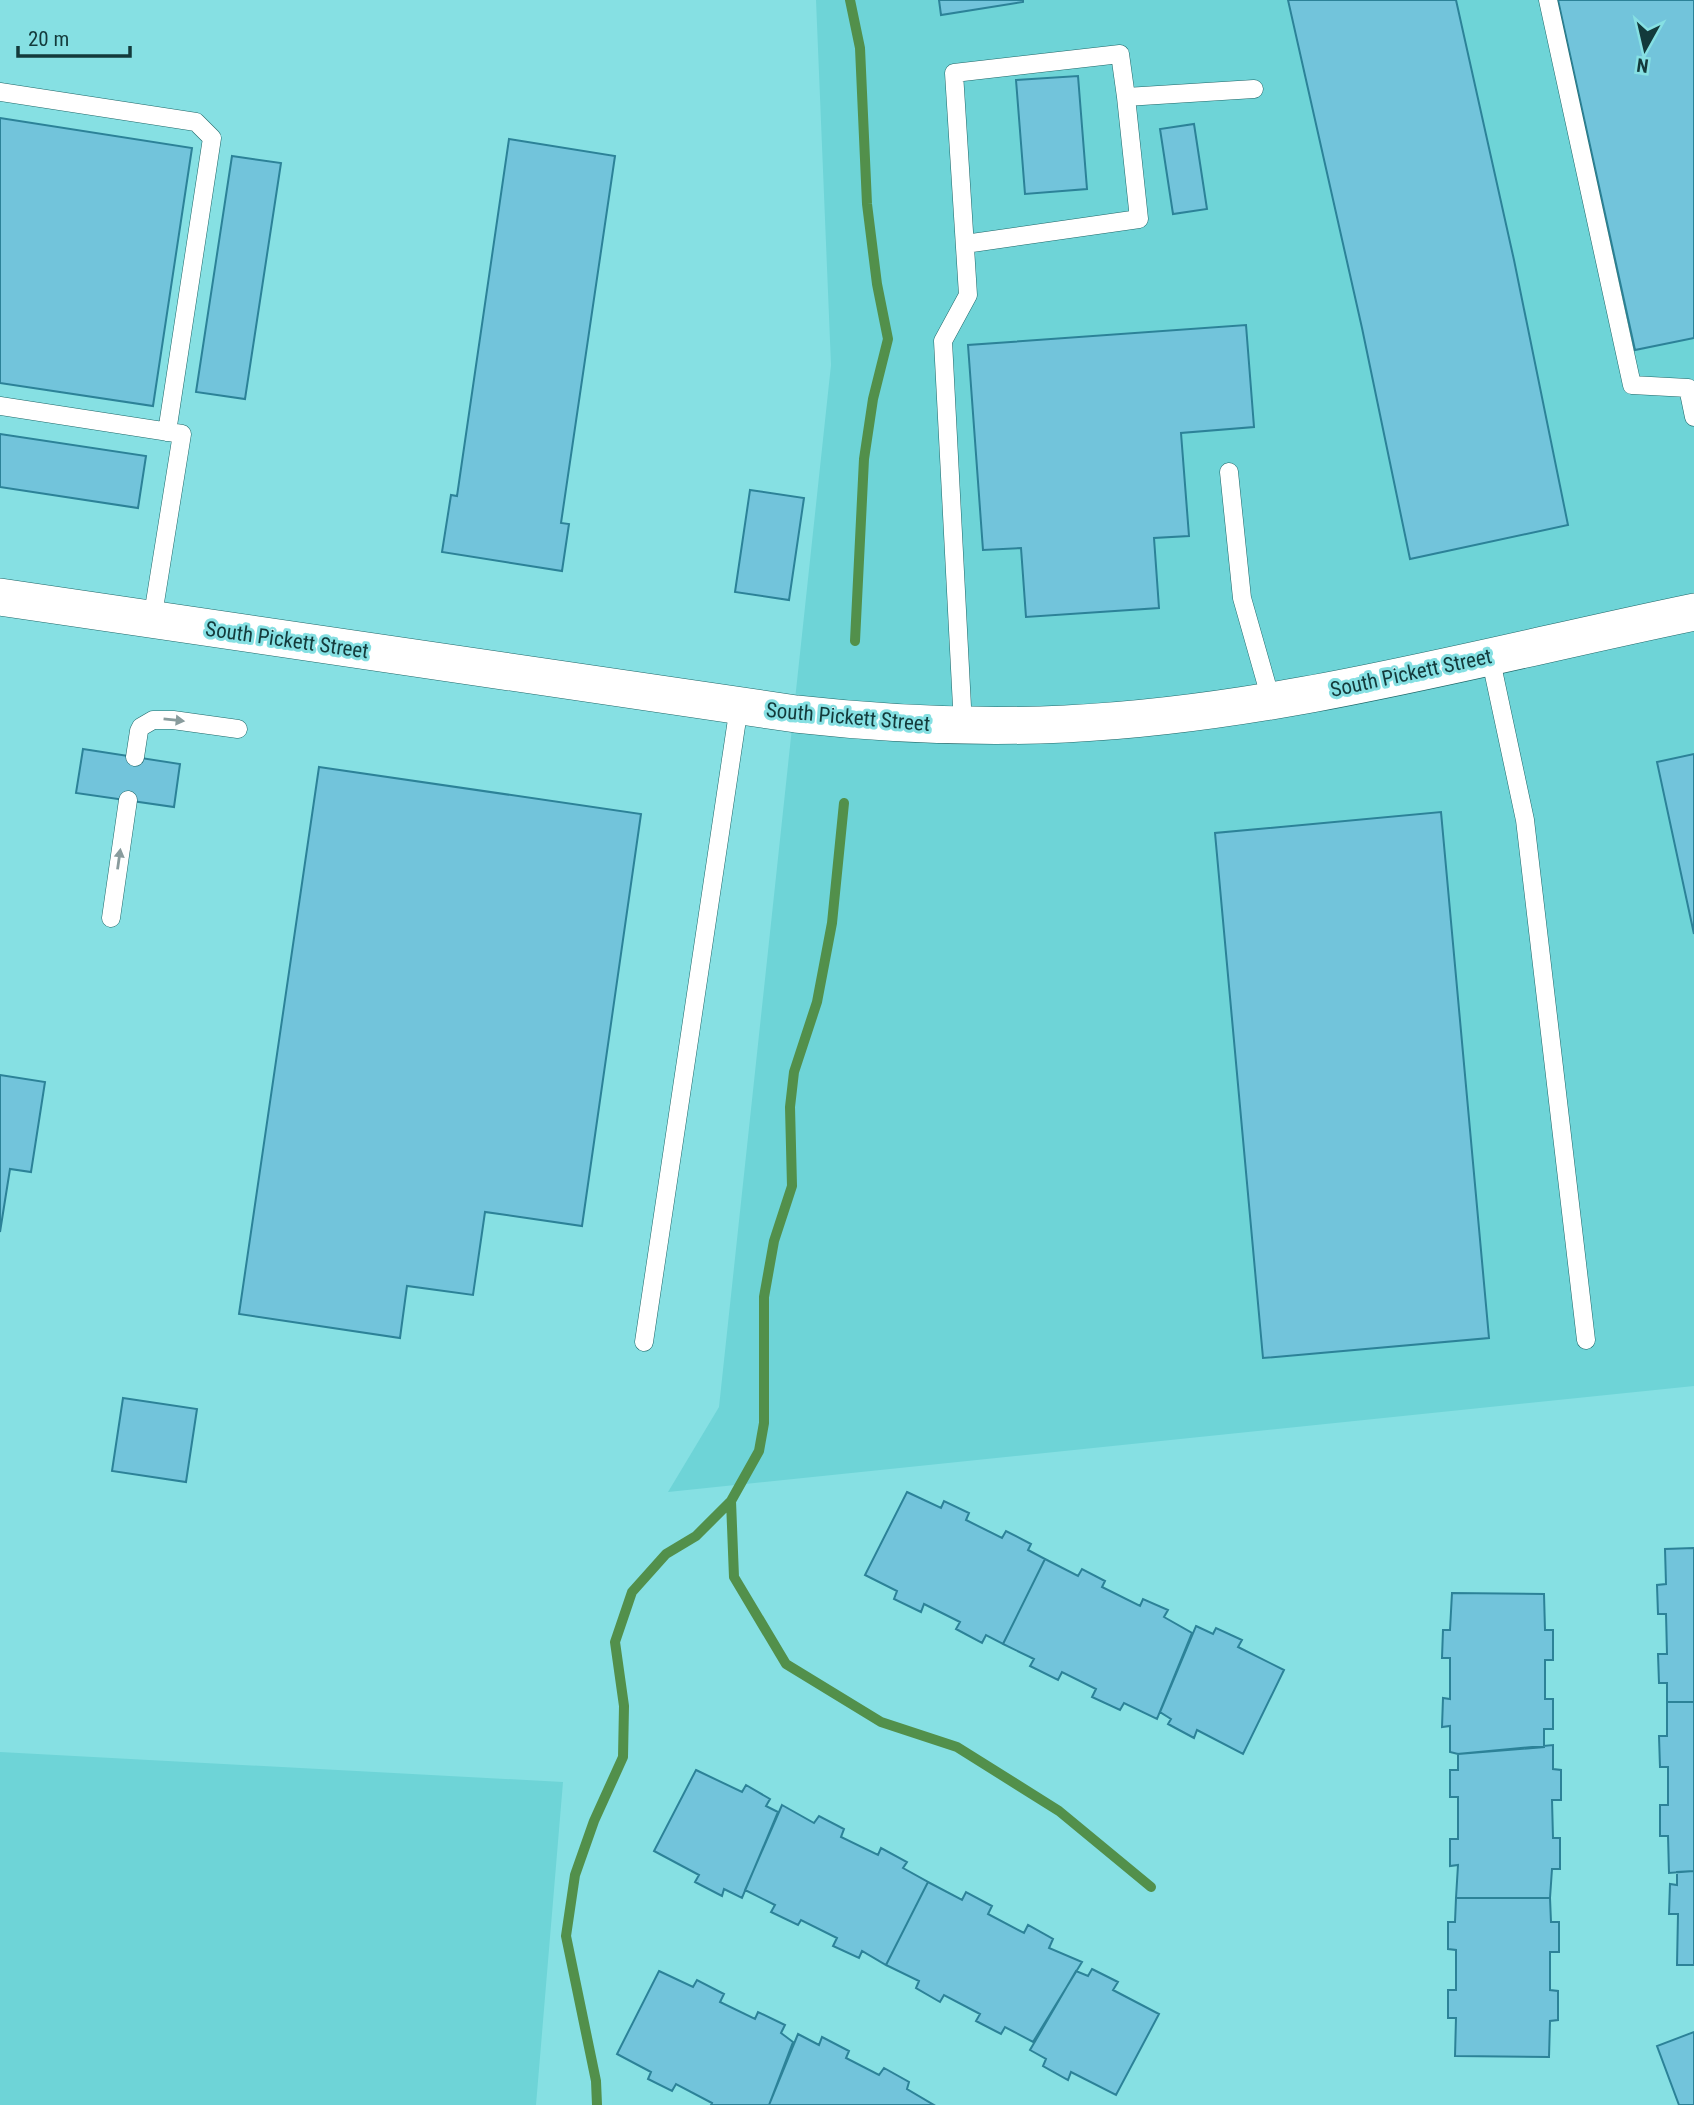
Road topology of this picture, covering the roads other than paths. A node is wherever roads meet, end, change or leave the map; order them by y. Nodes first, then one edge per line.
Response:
1 (1548, 0) edge
2 (1254, 89) dead end
3 (0, 92) edge
4 (1126, 97) junction
5 (965, 244) junction
6 (0, 406) edge
7 (1694, 417) edge
8 (167, 432) junction
9 (1229, 472) dead end
10 (0, 597) edge
11 (1694, 611) edge
12 (152, 621) junction
13 (1490, 656) junction
14 (1271, 700) junction
15 (739, 706) junction
16 (963, 726) junction
17 (238, 729) dead end
18 (135, 757) dead end
19 (128, 800) dead end
20 (111, 918) dead end
21 (1586, 1339) dead end
22 (644, 1342) dead end

1 - 7 lane
2 - 4 lane
3 - 8 lane
4 - 5 lane
4 - 5 lane
5 - 16 lane
6 - 8 lane
8 - 12 lane
9 - 14 lane
10 - 12 street, South Pickett Street
11 - 13 street, South Pickett Street
12 - 15 street, South Pickett Street
13 - 14 street, South Pickett Street
13 - 21 lane
14 - 16 street, South Pickett Street
15 - 16 street, South Pickett Street
15 - 22 lane
18 -> 17 lane
20 -> 19 lane

